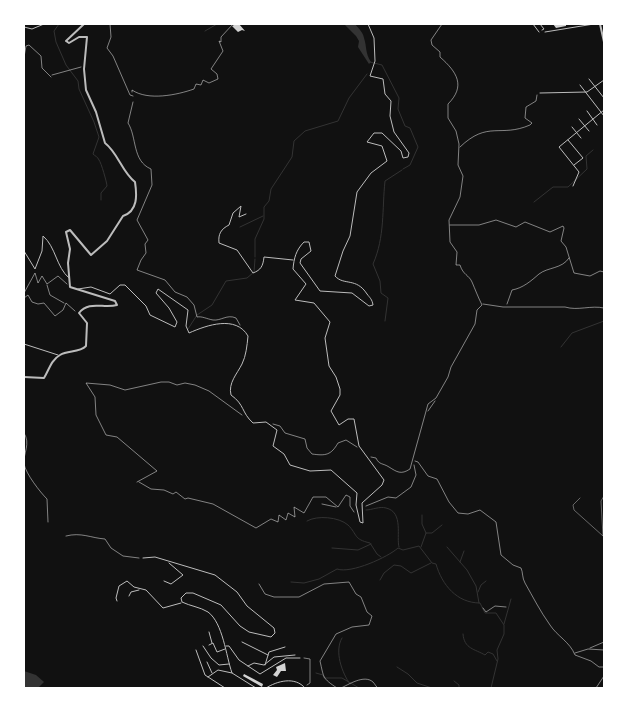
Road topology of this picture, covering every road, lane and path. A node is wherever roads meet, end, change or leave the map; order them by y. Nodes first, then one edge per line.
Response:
1 (44, 24) edge
2 (84, 24) edge
3 (110, 24) edge
4 (233, 24) edge
5 (368, 24) edge
6 (442, 24) edge
7 (473, 24) edge
8 (482, 24) edge
9 (533, 24) edge
10 (540, 24) edge
11 (594, 24) edge
12 (600, 24) edge
13 (24, 27) edge
14 (539, 32) dead end
15 (604, 36) edge
16 (604, 42) edge
17 (24, 57) edge
18 (82, 67) dead end
19 (589, 79) dead end
20 (604, 80) edge
21 (580, 85) dead end
22 (595, 86) junction
23 (132, 92) dead end
24 (586, 92) junction
25 (540, 93) dead end
26 (133, 96) dead end
27 (536, 97) dead end
28 (604, 98) edge
29 (133, 102) dead end
30 (604, 110) edge
31 (587, 111) dead end
32 (601, 112) junction
33 (604, 116) edge
34 (579, 119) dead end
35 (593, 119) junction
36 (597, 125) dead end
37 (584, 126) junction
38 (572, 127) dead end
39 (589, 131) dead end
40 (576, 133) junction
41 (580, 138) dead end
42 (568, 140) junction
43 (459, 147) junction
44 (574, 165) junction
45 (573, 186) dead end
46 (246, 214) dead end
47 (450, 225) junction
48 (24, 251) edge
49 (569, 258) junction
50 (294, 260) junction
51 (604, 272) edge
52 (69, 278) junction
53 (47, 284) junction
54 (70, 287) junction
55 (77, 290) junction
56 (24, 293) edge
57 (24, 298) edge
58 (66, 303) junction
59 (482, 305) junction
60 (507, 306) junction
61 (604, 308) edge
62 (79, 312) junction
63 (240, 328) junction
64 (24, 344) edge
65 (59, 355) junction
66 (24, 378) edge
67 (246, 417) junction
68 (269, 423) junction
69 (24, 433) edge
70 (359, 448) dead end
71 (368, 457) junction
72 (414, 462) junction
73 (413, 464) junction
74 (604, 496) edge
75 (580, 498) dead end
76 (322, 504) dead end
77 (362, 506) junction
78 (338, 507) junction
79 (356, 510) dead end
80 (48, 522) dead end
81 (66, 536) dead end
82 (140, 558) dead end
83 (143, 558) dead end
84 (169, 561) junction
85 (164, 581) dead end
86 (259, 584) dead end
87 (142, 589) junction
88 (128, 596) dead end
89 (118, 601) dead end
90 (182, 602) junction
91 (506, 607) dead end
92 (483, 608) dead end
93 (209, 632) dead end
94 (242, 642) dead end
95 (604, 642) edge
96 (213, 644) junction
97 (209, 645) dead end
98 (204, 646) dead end
99 (225, 646) junction
100 (285, 647) dead end
101 (226, 649) junction
102 (588, 649) junction
103 (196, 650) dead end
104 (604, 650) edge
105 (574, 653) junction
106 (269, 655) junction
107 (295, 655) dead end
108 (300, 658) joint
109 (207, 662) dead end
110 (229, 664) junction
111 (248, 666) junction
112 (264, 666) junction
113 (604, 667) edge
114 (232, 673) junction
115 (213, 674) junction
116 (604, 676) edge
117 (208, 677) junction
118 (307, 685) dead end
119 (225, 688) edge
120 (256, 688) edge
121 (266, 688) edge
122 (305, 688) edge
123 (337, 688) edge
124 (341, 688) edge
125 (378, 688) edge
126 (596, 688) edge

1 - 13 street
2 - 52 street
3 - 26 path
4 - 23 path
5 - 50 street
6 - 43 path
7 - 8 path
9 - 14 street
10 - 11 street
12 - 15 street
15 - 16 street
17 - 18 path
19 - 22 street
20 - 22 street
21 - 24 street
22 - 24 street
22 - 28 street
24 - 25 street
24 - 32 street
27 - 43 path
29 - 63 path
30 - 32 street
31 - 35 street
32 - 33 street
32 - 35 street
34 - 37 street
35 - 36 street
35 - 37 street
37 - 39 street
37 - 40 street
38 - 40 street
40 - 41 street
40 - 42 street
42 - 44 street
42 - 44 street
43 - 47 path
44 - 45 street
46 - 50 street
47 - 49 path
47 - 59 path
48 - 52 street
49 - 51 path
49 - 60 path
50 - 71 street
52 - 54 street
53 - 54 path
53 - 56 path
53 - 58 path
54 - 55 street
55 - 62 street
55 - 63 street
57 - 58 path
58 - 62 path
59 - 60 path
59 - 72 path
60 - 61 path
62 - 65 street
63 - 67 street
64 - 65 street
65 - 66 street
67 - 68 street
67 - 78 path
68 - 70 path
68 - 77 street
69 - 80 path
71 - 73 path
71 - 77 street
72 - 73 path
72 - 105 path
73 - 77 path
74 - 75 lane
76 - 78 path
78 - 79 path
81 - 82 path
83 - 84 street
84 - 85 street
84 - 90 street
86 - 123 path
87 - 88 street
87 - 89 street
87 - 90 street
90 - 99 street
91 - 92 path
93 - 96 street
94 - 106 street
95 - 102 path
96 - 97 street
96 - 101 street
98 - 110 street
99 - 101 street
99 - 111 street
100 - 106 street
101 - 110 street
102 - 104 path
102 - 105 path
103 - 117 street
105 - 113 path
106 - 112 street
107 - 112 street
108 - 111 street
108 - 118 path
109 - 115 street
110 - 114 street
111 - 112 street
114 - 115 street
114 - 120 street
115 - 117 street
116 - 126 path
117 - 119 street
121 - 122 street
124 - 125 path

